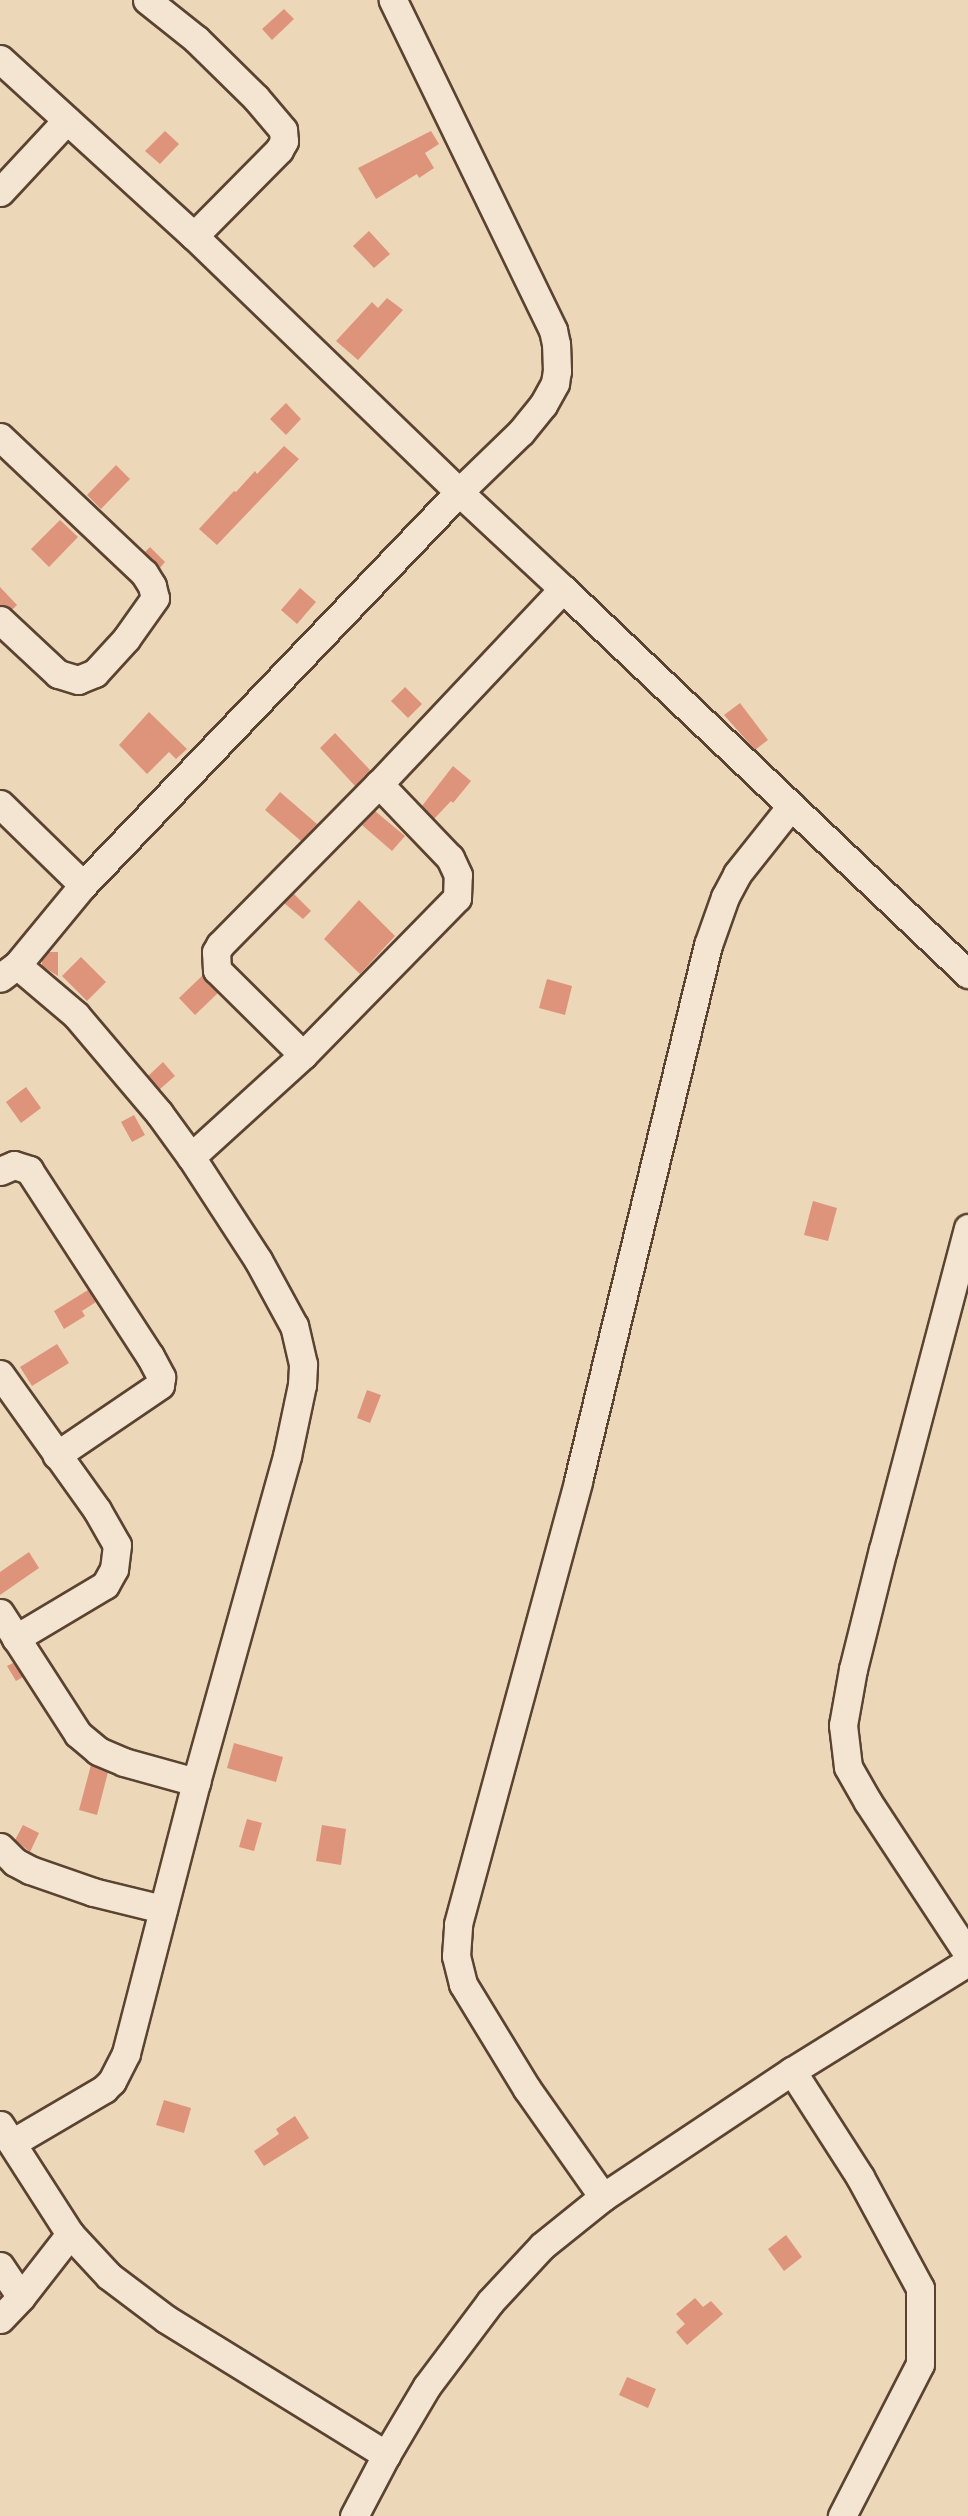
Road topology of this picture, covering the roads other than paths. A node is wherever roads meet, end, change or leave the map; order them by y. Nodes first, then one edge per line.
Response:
1 (147, 0) edge
2 (393, 0) edge
3 (0, 58) edge
4 (68, 120) junction
5 (0, 192) edge
6 (194, 236) junction
7 (0, 436) edge
8 (459, 492) junction
9 (563, 589) junction
10 (0, 620) edge
11 (378, 784) junction
12 (0, 804) edge
13 (791, 806) junction
14 (83, 885) junction
15 (8, 971) edge
16 (968, 974) edge
17 (303, 1055) junction
18 (191, 1157) junction
19 (0, 1171) edge
20 (968, 1228) edge
21 (0, 1374) edge
22 (57, 1455) junction
23 (0, 1613) edge
24 (16, 1638) junction
25 (196, 1782) junction
26 (0, 1847) edge
27 (163, 1909) junction
28 (968, 1954) edge
29 (968, 1962) edge
30 (792, 2071) junction
31 (6, 2134) edge
32 (603, 2197) junction
33 (70, 2234) junction
34 (0, 2266) edge
35 (21, 2297) junction
36 (0, 2319) edge
37 (386, 2454) junction
38 (354, 2516) edge
39 (842, 2516) edge

1 - 6 street
2 - 8 street
3 - 4 street
4 - 5 street
4 - 6 street
6 - 8 street
7 - 10 street
8 - 9 street
8 - 14 street
9 - 11 street
9 - 13 street
11 - 17 street
11 - 17 street
12 - 14 street
13 - 16 street
13 - 32 street
14 - 15 street
15 - 18 street
17 - 18 street
18 - 25 street
19 - 22 street
20 - 28 street
21 - 22 street
22 - 24 street
23 - 24 street
24 - 25 street
25 - 27 street
26 - 27 street
27 - 31 street
29 - 30 street
30 - 32 street
30 - 39 street
31 - 33 street
32 - 37 street
33 - 35 street
33 - 37 street
34 - 35 street
35 - 36 street
37 - 38 street

